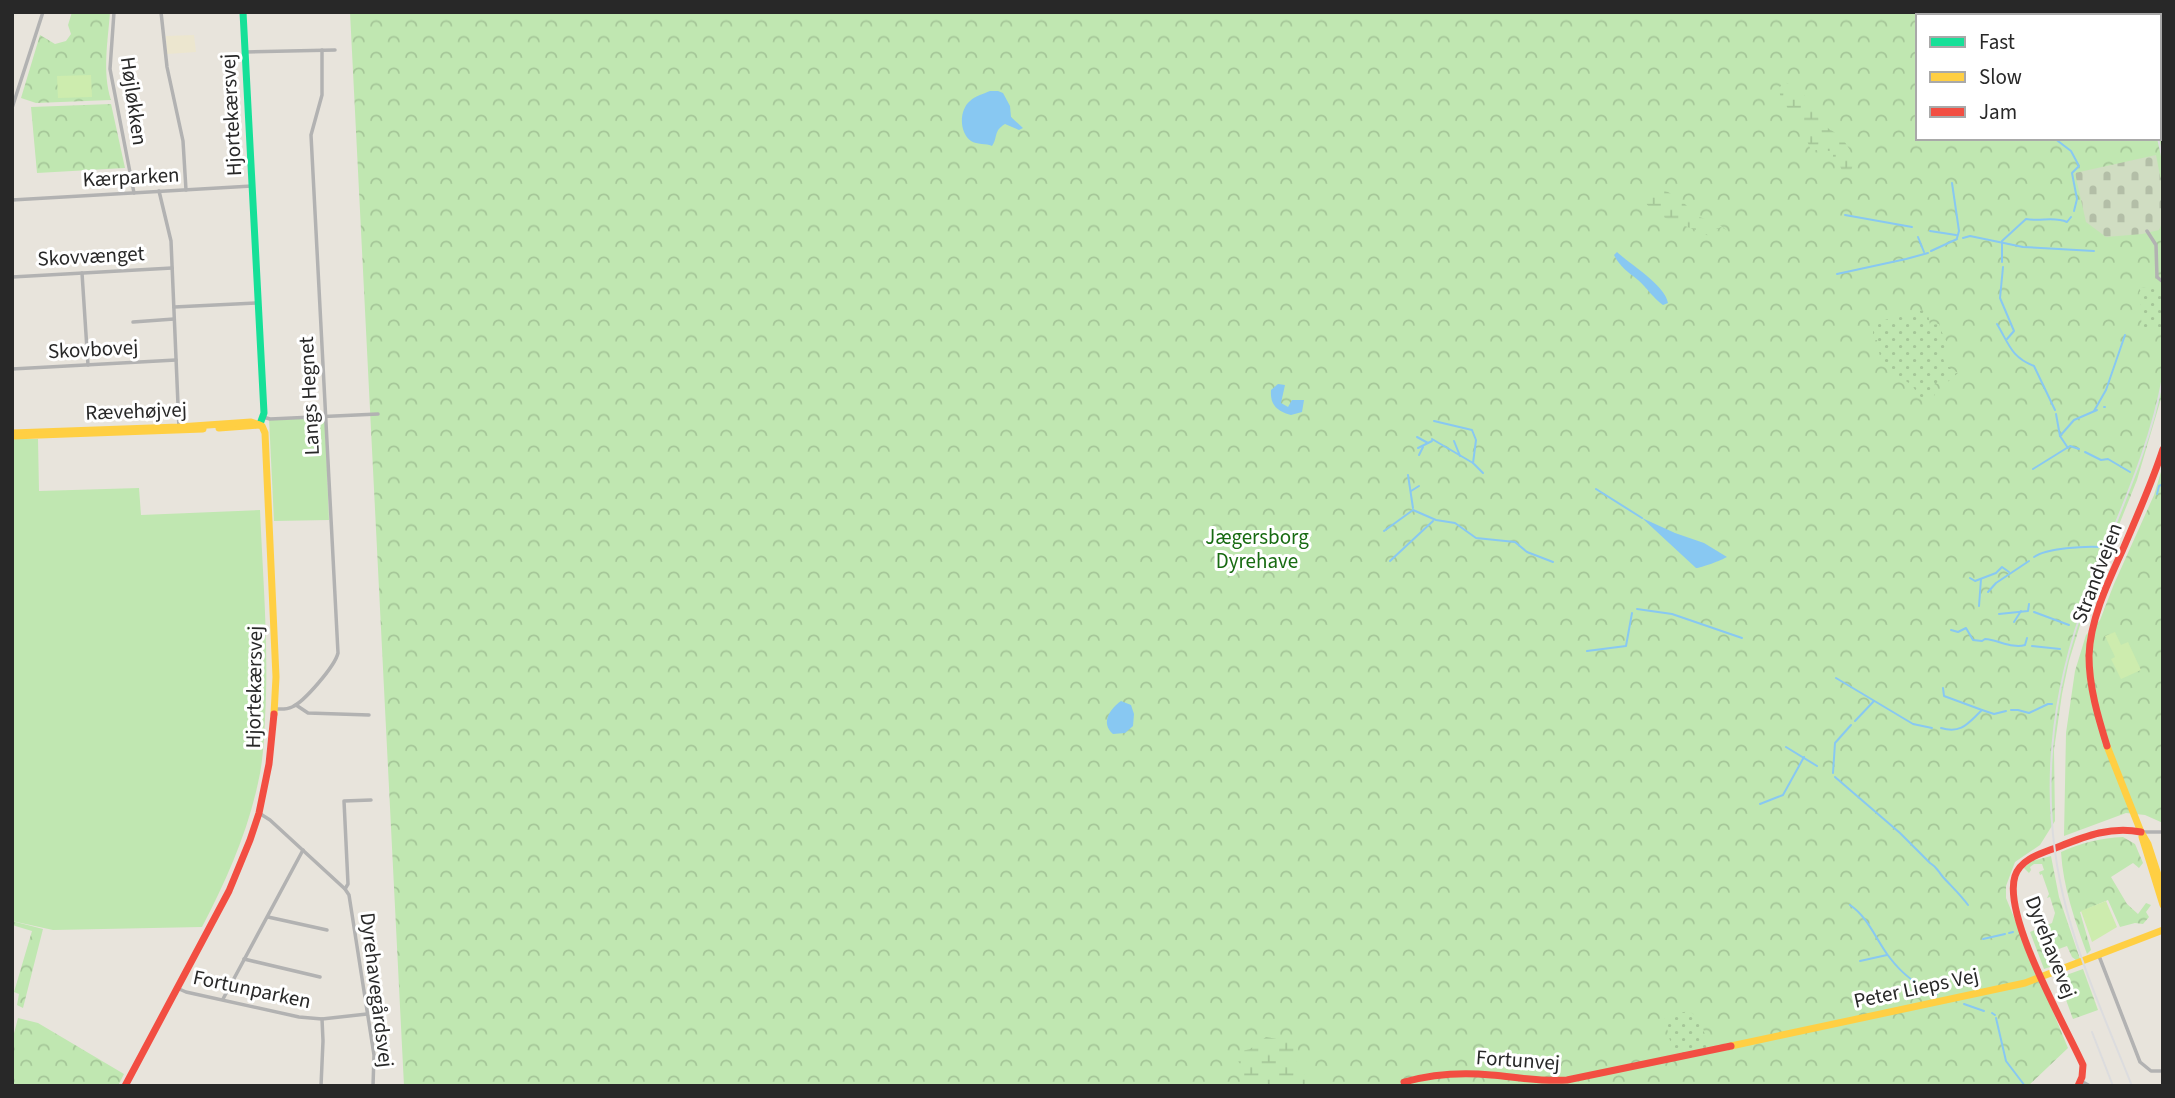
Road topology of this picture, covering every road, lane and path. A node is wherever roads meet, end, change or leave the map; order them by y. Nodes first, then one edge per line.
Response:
1 (43, 12) edge
2 (114, 12) edge
3 (161, 12) edge
4 (243, 12) edge
5 (322, 50) junction
6 (335, 50) dead end
7 (245, 52) junction
8 (12, 108) edge
9 (253, 186) junction
10 (186, 190) junction
11 (159, 191) junction
12 (134, 193) junction
13 (12, 200) edge
14 (2147, 231) dead end
15 (172, 268) junction
16 (82, 273) junction
17 (12, 276) edge
18 (2163, 282) edge
19 (258, 303) junction
20 (174, 307) junction
21 (174, 319) junction
22 (133, 321) dead end
23 (176, 360) junction
24 (88, 365) junction
25 (12, 369) edge
26 (378, 414) dead end
27 (326, 417) junction
28 (261, 422) junction
29 (179, 429) junction
30 (12, 435) edge
31 (2163, 449) edge
32 (296, 705) junction
33 (358, 708) dead end
34 (275, 709) junction
35 (359, 714) junction
36 (369, 715) dead end
37 (371, 800) dead end
38 (258, 813) junction
39 (2141, 832) junction
40 (2163, 832) edge
41 (303, 850) junction
42 (345, 889) junction
43 (2163, 890) edge
44 (2163, 905) edge
45 (267, 916) junction
46 (2163, 929) edge
47 (327, 930) dead end
48 (2095, 958) junction
49 (244, 959) junction
50 (320, 977) dead end
51 (2041, 977) junction
52 (177, 988) junction
53 (222, 1000) junction
54 (368, 1014) junction
55 (322, 1019) junction
56 (1671, 1059) joint
57 (2163, 1071) edge
58 (1404, 1082) dead end
59 (2080, 1083) edge
60 (125, 1086) edge
61 (321, 1086) edge
62 (373, 1086) edge
63 (2090, 1086) edge

1 - 8 street
2 - 12 street, Højløkken
3 - 10 street
4 - 7 street, Hjortekærsvej
5 - 6 street
5 - 7 street
5 - 27 street, Langs Hegnet
7 - 9 street, Hjortekærsvej
9 - 10 street, Kærparken
9 - 19 street, Hjortekærsvej
10 - 11 street, Kærparken
11 - 12 street, Kærparken
11 - 15 street
12 - 13 street, Kærparken
14 - 18 street
15 - 16 street, Skovvænget
15 - 20 street
16 - 17 street, Skovvænget
16 - 24 street
19 - 20 street
19 - 28 street, Hjortekærsvej
20 - 21 street
21 - 22 street
21 - 23 street
23 - 24 street, Skovbovej
23 - 29 street
24 - 25 street, Skovbovej
26 - 27 street, Rævehøjvej
27 - 28 street, Rævehøjvej
27 - 32 street, Langs Hegnet
28 - 29 street, Rævehøjvej
28 - 34 street, Hjortekærsvej
29 - 30 street, Rævehøjvej
31 - 39 street, Strandvejen
32 - 34 street
32 - 35 street
33 - 35 street
34 - 38 street, Hjortekærsvej
35 - 36 street
37 - 42 street
38 - 41 street, Dyrehavegårdsvej
38 - 52 street, Hjortekærsvej
39 - 40 street
39 - 43 street, Strandvejen
39 - 44 street, Strandvejen
39 - 51 street, Dyrehavevej
41 - 42 street, Dyrehavegårdsvej
41 - 45 street
42 - 54 street, Dyrehavegårdsvej
45 - 47 street
45 - 49 street
46 - 48 street, Peter Lieps Vej
48 - 51 street, Peter Lieps Vej
48 - 57 street
49 - 50 street
49 - 53 street
51 - 56 street, Peter Lieps Vej
51 - 59 street, Dyrehavevej
52 - 53 street, Fortunparken
52 - 60 street, Hjortekærsvej
53 - 55 street, Fortunparken
54 - 55 street, Fortunparken
54 - 62 street, Dyrehavegårdsvej
55 - 61 street, Fortunparken
56 - 58 street, Fortunvej
59 - 63 street, Dyrehavevej

